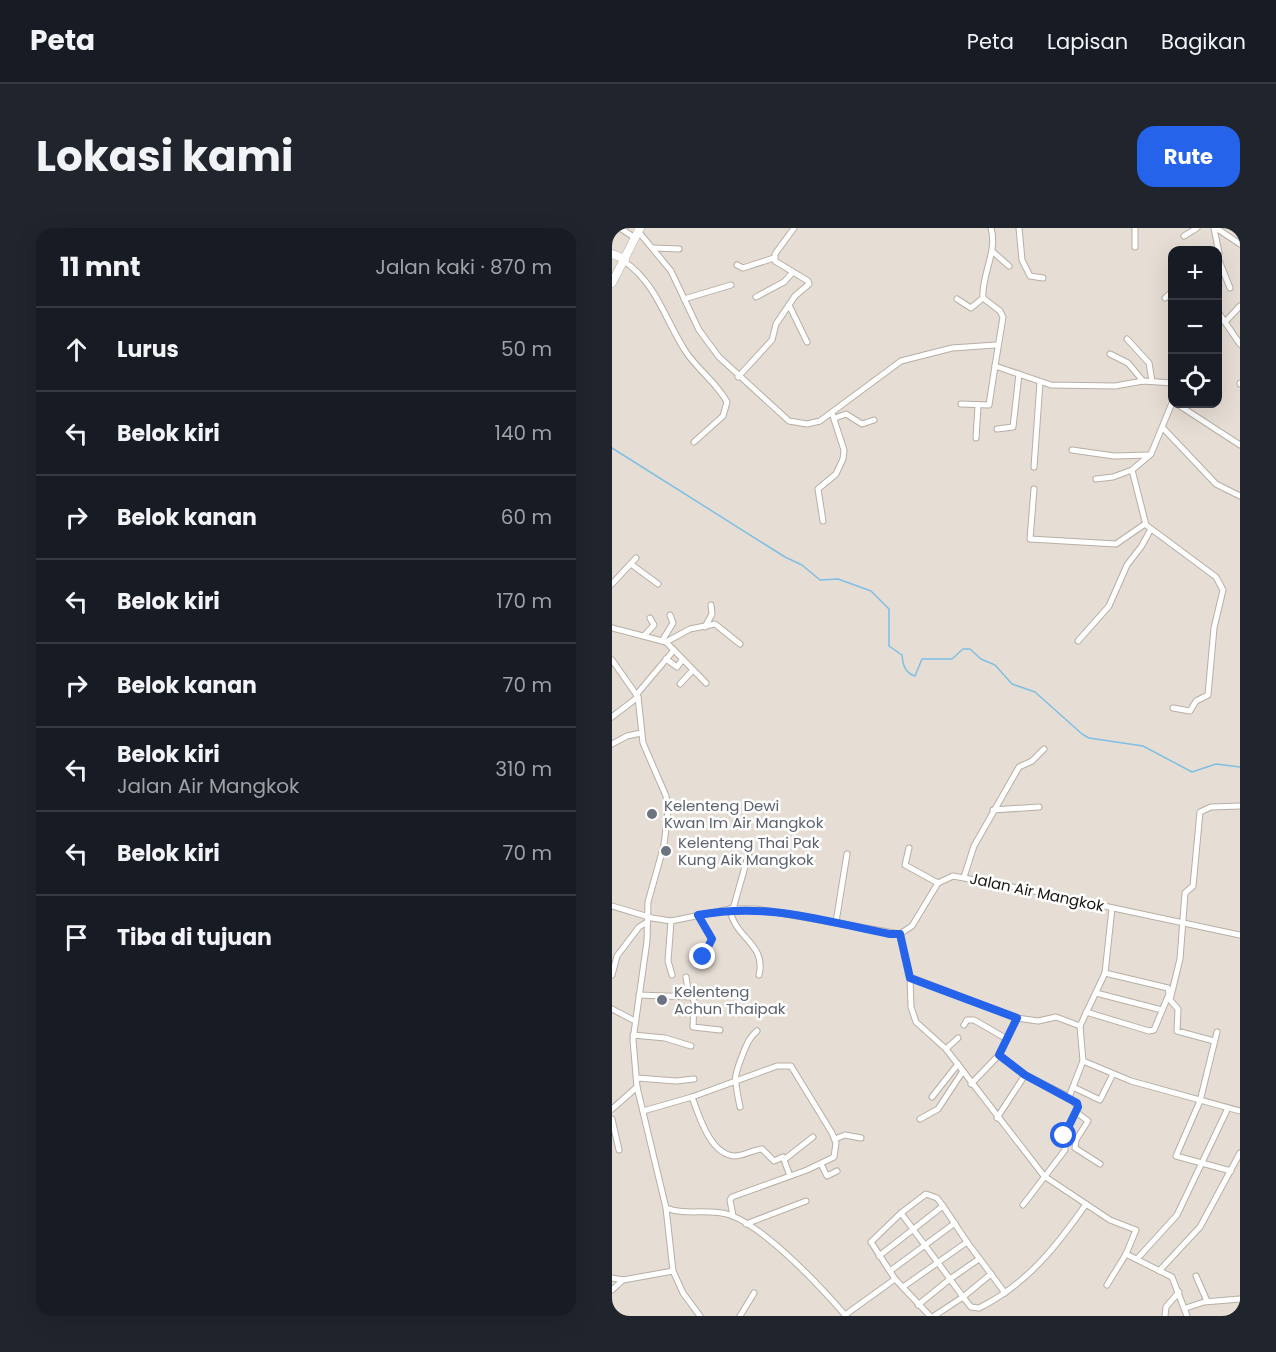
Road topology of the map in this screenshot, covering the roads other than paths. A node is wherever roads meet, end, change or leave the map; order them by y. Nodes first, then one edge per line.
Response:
1 (620, 228) edge
2 (794, 228) edge
3 (992, 228) edge
4 (1019, 228) edge
5 (1135, 228) edge
6 (1197, 228) edge
7 (1215, 228) edge
8 (638, 232) edge
9 (1184, 236) dead end
10 (1240, 244) edge
11 (1135, 246) dead end
12 (1217, 246) edge
13 (653, 248) junction
14 (679, 249) dead end
15 (992, 251) junction
16 (612, 254) edge
17 (774, 258) junction
18 (624, 260) junction
19 (736, 265) dead end
20 (1009, 266) dead end
21 (1222, 268) edge
22 (793, 272) junction
23 (1043, 278) dead end
24 (612, 283) edge
25 (730, 285) dead end
26 (1230, 288) dead end
27 (1168, 296) edge
28 (756, 297) dead end
29 (983, 298) junction
30 (1165, 298) dead end
31 (684, 299) junction
32 (957, 299) dead end
33 (789, 305) junction
34 (1240, 306) edge
35 (1222, 316) edge
36 (1226, 321) junction
37 (1127, 339) dead end
38 (807, 342) dead end
39 (1240, 344) edge
40 (996, 345) junction
41 (1110, 354) dead end
42 (995, 366) junction
43 (1019, 374) junction
44 (738, 377) junction
45 (1143, 381) junction
46 (1152, 381) junction
47 (1040, 382) junction
48 (1168, 383) edge
49 (961, 404) dead end
50 (978, 406) junction
51 (1171, 408) edge
52 (1183, 408) edge
53 (833, 415) junction
54 (874, 420) dead end
55 (1162, 428) junction
56 (996, 429) dead end
57 (976, 438) dead end
58 (694, 442) dead end
59 (1240, 445) edge
60 (1072, 450) dead end
61 (1151, 454) junction
62 (1034, 467) dead end
63 (1132, 470) junction
64 (1096, 479) dead end
65 (1034, 489) dead end
66 (1240, 495) edge
67 (823, 521) dead end
68 (1145, 524) junction
69 (1150, 529) junction
70 (636, 558) dead end
71 (632, 564) junction
72 (612, 584) edge
73 (658, 584) dead end
74 (711, 605) dead end
75 (670, 615) dead end
76 (650, 618) dead end
77 (705, 627) junction
78 (612, 628) edge
79 (644, 636) junction
80 (664, 641) junction
81 (1078, 641) dead end
82 (740, 644) dead end
83 (674, 650) junction
84 (666, 658) junction
85 (612, 660) edge
86 (682, 660) junction
87 (692, 671) junction
88 (706, 683) dead end
89 (680, 684) dead end
90 (637, 696) junction
91 (1173, 708) dead end
92 (612, 717) edge
93 (641, 733) junction
94 (612, 744) edge
95 (1044, 749) dead end
96 (1039, 807) dead end
97 (1240, 807) edge
98 (993, 810) junction
99 (736, 845) dead end
100 (909, 848) dead end
101 (847, 854) dead end
102 (964, 877) junction
103 (938, 883) junction
104 (612, 906) edge
105 (1112, 908) junction
106 (731, 909) junction
107 (698, 915) junction
108 (647, 919) junction
109 (671, 921) junction
110 (836, 922) junction
111 (1182, 923) junction
112 (900, 934) junction
113 (1240, 935) edge
114 (703, 957) dead end
115 (1105, 972) junction
116 (612, 975) edge
117 (672, 975) dead end
118 (759, 975) dead end
119 (686, 977) dead end
120 (910, 978) junction
121 (1096, 993) junction
122 (639, 994) junction
123 (688, 996) junction
124 (612, 1009) edge
125 (1162, 1010) junction
126 (1086, 1012) junction
127 (1017, 1018) junction
128 (634, 1021) junction
129 (964, 1024) dead end
130 (1080, 1026) junction
131 (720, 1030) dead end
132 (757, 1031) dead end
133 (1217, 1032) dead end
134 (633, 1035) junction
135 (958, 1038) dead end
136 (1007, 1039) junction
137 (1214, 1041) junction
138 (691, 1046) dead end
139 (946, 1049) junction
140 (999, 1055) junction
141 (1083, 1061) junction
142 (958, 1064) junction
143 (963, 1071) junction
144 (1113, 1074) junction
145 (1025, 1075) junction
146 (637, 1078) junction
147 (694, 1078) dead end
148 (735, 1081) junction
149 (971, 1084) junction
150 (638, 1087) junction
151 (1073, 1087) junction
152 (692, 1097) junction
153 (932, 1097) dead end
154 (1069, 1097) junction
155 (1200, 1101) junction
156 (740, 1107) dead end
157 (1228, 1108) junction
158 (612, 1109) edge
159 (643, 1111) junction
160 (1240, 1111) edge
161 (1076, 1112) junction
162 (997, 1118) junction
163 (612, 1119) edge
164 (920, 1119) dead end
165 (813, 1137) dead end
166 (861, 1138) dead end
167 (835, 1139) junction
168 (619, 1150) dead end
169 (1240, 1153) edge
170 (785, 1159) junction
171 (821, 1164) junction
172 (1100, 1164) dead end
173 (1203, 1165) junction
174 (837, 1171) dead end
175 (1231, 1171) junction
176 (790, 1176) junction
177 (1044, 1176) junction
178 (806, 1201) dead end
179 (1086, 1204) junction
180 (1023, 1205) dead end
181 (943, 1206) junction
182 (666, 1208) junction
183 (901, 1212) junction
184 (733, 1216) junction
185 (955, 1223) junction
186 (746, 1224) junction
187 (914, 1229) junction
188 (967, 1242) junction
189 (925, 1244) junction
190 (1126, 1254) junction
191 (879, 1256) junction
192 (979, 1259) junction
193 (1137, 1259) junction
194 (938, 1261) junction
195 (1159, 1270) junction
196 (673, 1271) junction
197 (890, 1271) junction
198 (991, 1274) junction
199 (1196, 1276) dead end
200 (612, 1278) edge
201 (895, 1279) junction
202 (950, 1279) junction
203 (623, 1280) junction
204 (1107, 1285) dead end
205 (903, 1287) junction
206 (612, 1290) edge
207 (1179, 1292) junction
208 (753, 1293) dead end
209 (1005, 1293) junction
210 (963, 1297) junction
211 (1240, 1299) edge
212 (1207, 1301) junction
213 (918, 1305) junction
214 (1186, 1308) junction
215 (846, 1315) edge
216 (700, 1316) edge
217 (740, 1316) edge
218 (932, 1316) edge
219 (1165, 1316) edge
220 (1187, 1316) edge

1 - 8 street
2 - 17 street
3 - 15 street
4 - 23 street
5 - 11 street
6 - 9 street
7 - 10 street
7 - 12 street
8 - 13 street
8 - 18 main road
13 - 14 street
13 - 31 street
15 - 20 street
15 - 29 street
16 - 18 main road
17 - 19 street
17 - 22 street
18 - 24 main road
18 - 58 street
21 - 26 street
22 - 28 street
22 - 33 street
25 - 31 street
27 - 30 street
29 - 32 street
29 - 40 street
31 - 44 street
33 - 38 street
33 - 44 street
34 - 36 street
35 - 36 street
36 - 39 street
37 - 46 street
40 - 42 street
40 - 53 street
41 - 45 street
42 - 43 street
42 - 50 street
43 - 47 street
43 - 56 street
44 - 53 street
45 - 46 street
45 - 47 street
46 - 48 street
47 - 62 street
49 - 50 street
50 - 57 street
51 - 55 street
52 - 59 street
53 - 54 street
53 - 67 street
55 - 61 street
55 - 66 street
60 - 61 street
61 - 63 street
63 - 64 street
63 - 68 street
65 - 68 street
68 - 69 street
69 - 81 street
69 - 91 street
70 - 71 street
71 - 72 street
71 - 73 street
74 - 77 street
75 - 80 street
76 - 79 street
77 - 80 street
77 - 82 street
78 - 79 street
79 - 80 street
80 - 83 street
83 - 84 street
83 - 86 street
84 - 86 street
84 - 90 street
85 - 90 street
86 - 87 street
87 - 88 street
87 - 89 street
90 - 92 street
90 - 93 street
93 - 94 street
93 - 108 street
95 - 98 street
96 - 98 street
97 - 111 street
98 - 102 street
99 - 106 street
100 - 103 street
101 - 110 street
102 - 103 street, Jalan Air Mangkok
102 - 105 street, Jalan Air Mangkok
103 - 112 street
104 - 108 street
105 - 111 street, Jalan Air Mangkok
105 - 115 street
106 - 107 street
106 - 110 street
106 - 118 street
107 - 109 street
107 - 114 street
108 - 109 street
108 - 116 street
108 - 122 street
109 - 117 street
110 - 112 street
111 - 113 street, Jalan Air Mangkok
111 - 137 street
112 - 120 street
115 - 121 street
115 - 125 street
119 - 123 street
120 - 127 street
120 - 139 street
121 - 125 street
121 - 126 street
122 - 123 street
122 - 128 street
123 - 131 street
124 - 128 street
125 - 126 street
126 - 130 street
127 - 130 street
127 - 136 street
128 - 134 street
129 - 136 street
130 - 141 street
132 - 148 street
133 - 137 street
134 - 138 street
134 - 146 street
135 - 139 street
136 - 140 street
137 - 155 street
139 - 142 street
140 - 145 street
140 - 149 street
141 - 144 street
141 - 151 street
142 - 143 street
142 - 153 street
143 - 149 street
143 - 164 street
144 - 151 street
144 - 155 street
145 - 154 street
145 - 162 street
146 - 147 street
146 - 150 street
148 - 152 street
148 - 156 street
148 - 167 street
149 - 162 street
150 - 158 street
150 - 159 street
151 - 154 street
152 - 159 street
152 - 170 street
154 - 161 street
155 - 157 street
155 - 173 street
157 - 160 street
157 - 173 street
159 - 182 street
161 - 172 street
161 - 177 street
162 - 177 street
163 - 168 street
165 - 170 street
166 - 167 street
167 - 171 street
169 - 175 street
170 - 176 street
171 - 174 street
171 - 176 street
173 - 175 street
173 - 193 street
175 - 195 street
176 - 184 street
177 - 179 street
177 - 180 street
178 - 186 street
179 - 190 street
179 - 209 street
181 - 183 street
181 - 185 street
181 - 187 street
182 - 184 street
182 - 196 street
183 - 187 street
183 - 191 street
184 - 186 street
185 - 188 street
185 - 189 street
186 - 215 street
187 - 189 street
187 - 191 street
188 - 192 street
188 - 194 street
189 - 194 street
189 - 197 street
190 - 193 street
190 - 204 street
191 - 197 street
192 - 198 street
192 - 202 street
193 - 195 street
194 - 202 street
194 - 205 street
195 - 207 street
196 - 203 street
196 - 216 street
197 - 201 street
198 - 209 street
198 - 210 street
199 - 212 street
200 - 203 street
201 - 205 street
201 - 215 street
202 - 210 street
202 - 213 street
203 - 206 street
205 - 213 street
207 - 214 street
207 - 219 street
208 - 217 street
209 - 210 street
210 - 218 street
211 - 212 street
212 - 214 street
213 - 218 street
214 - 220 street

